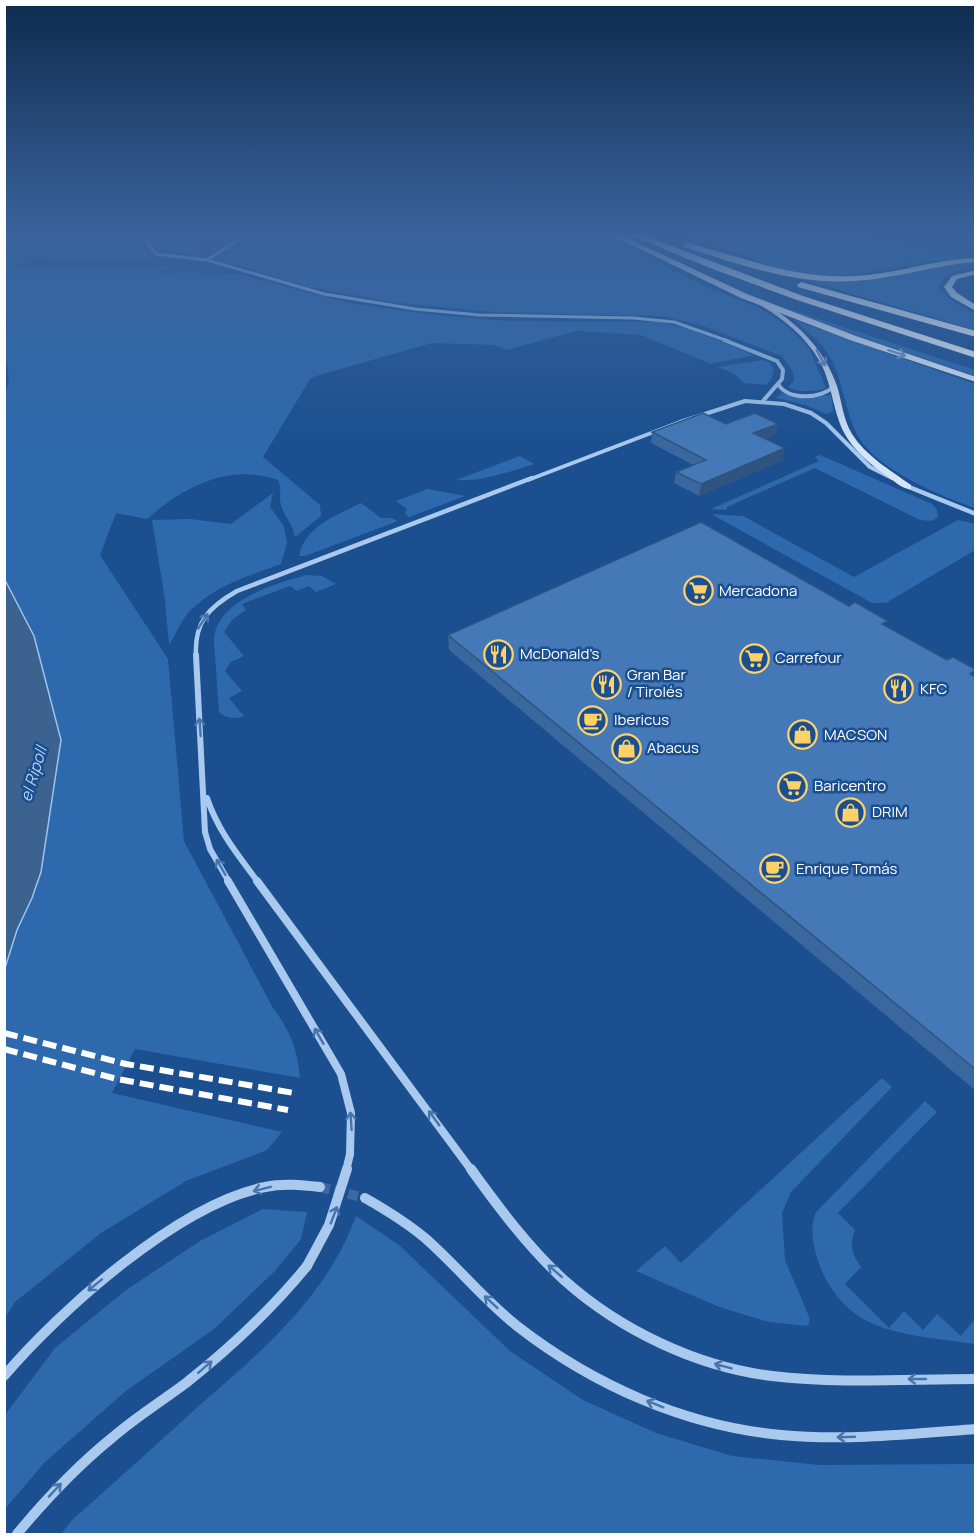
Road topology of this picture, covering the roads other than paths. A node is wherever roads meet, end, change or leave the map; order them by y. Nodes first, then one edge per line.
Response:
1 (385, 304) edge
2 (760, 304) edge
3 (764, 304) edge
4 (802, 304) edge
5 (816, 304) edge
6 (856, 304) edge
7 (869, 304) edge
8 (975, 334) edge
9 (975, 342) edge
10 (975, 355) edge
11 (975, 364) edge
12 (975, 380) edge
13 (778, 384) junction
14 (834, 386) junction
15 (763, 401) junction
16 (908, 487) junction
17 (975, 514) edge
18 (203, 780) junction
19 (320, 1186) tunnel mouth
20 (365, 1198) tunnel mouth
21 (4, 1376) edge
22 (975, 1379) edge
23 (975, 1429) edge
24 (17, 1534) edge

1 - 13 street
2 -> 14 street
3 -> 12 main road
4 - 11 highway
5 - 10 highway
6 - 9 highway
7 - 8 highway
13 - 14 street
13 - 15 street
14 - 16 street
15 - 16 street
18 -> 15 street
16 - 17 street
22 -> 18 street
24 -> 18 street, bridge
19 -> 21 street
23 -> 20 street

